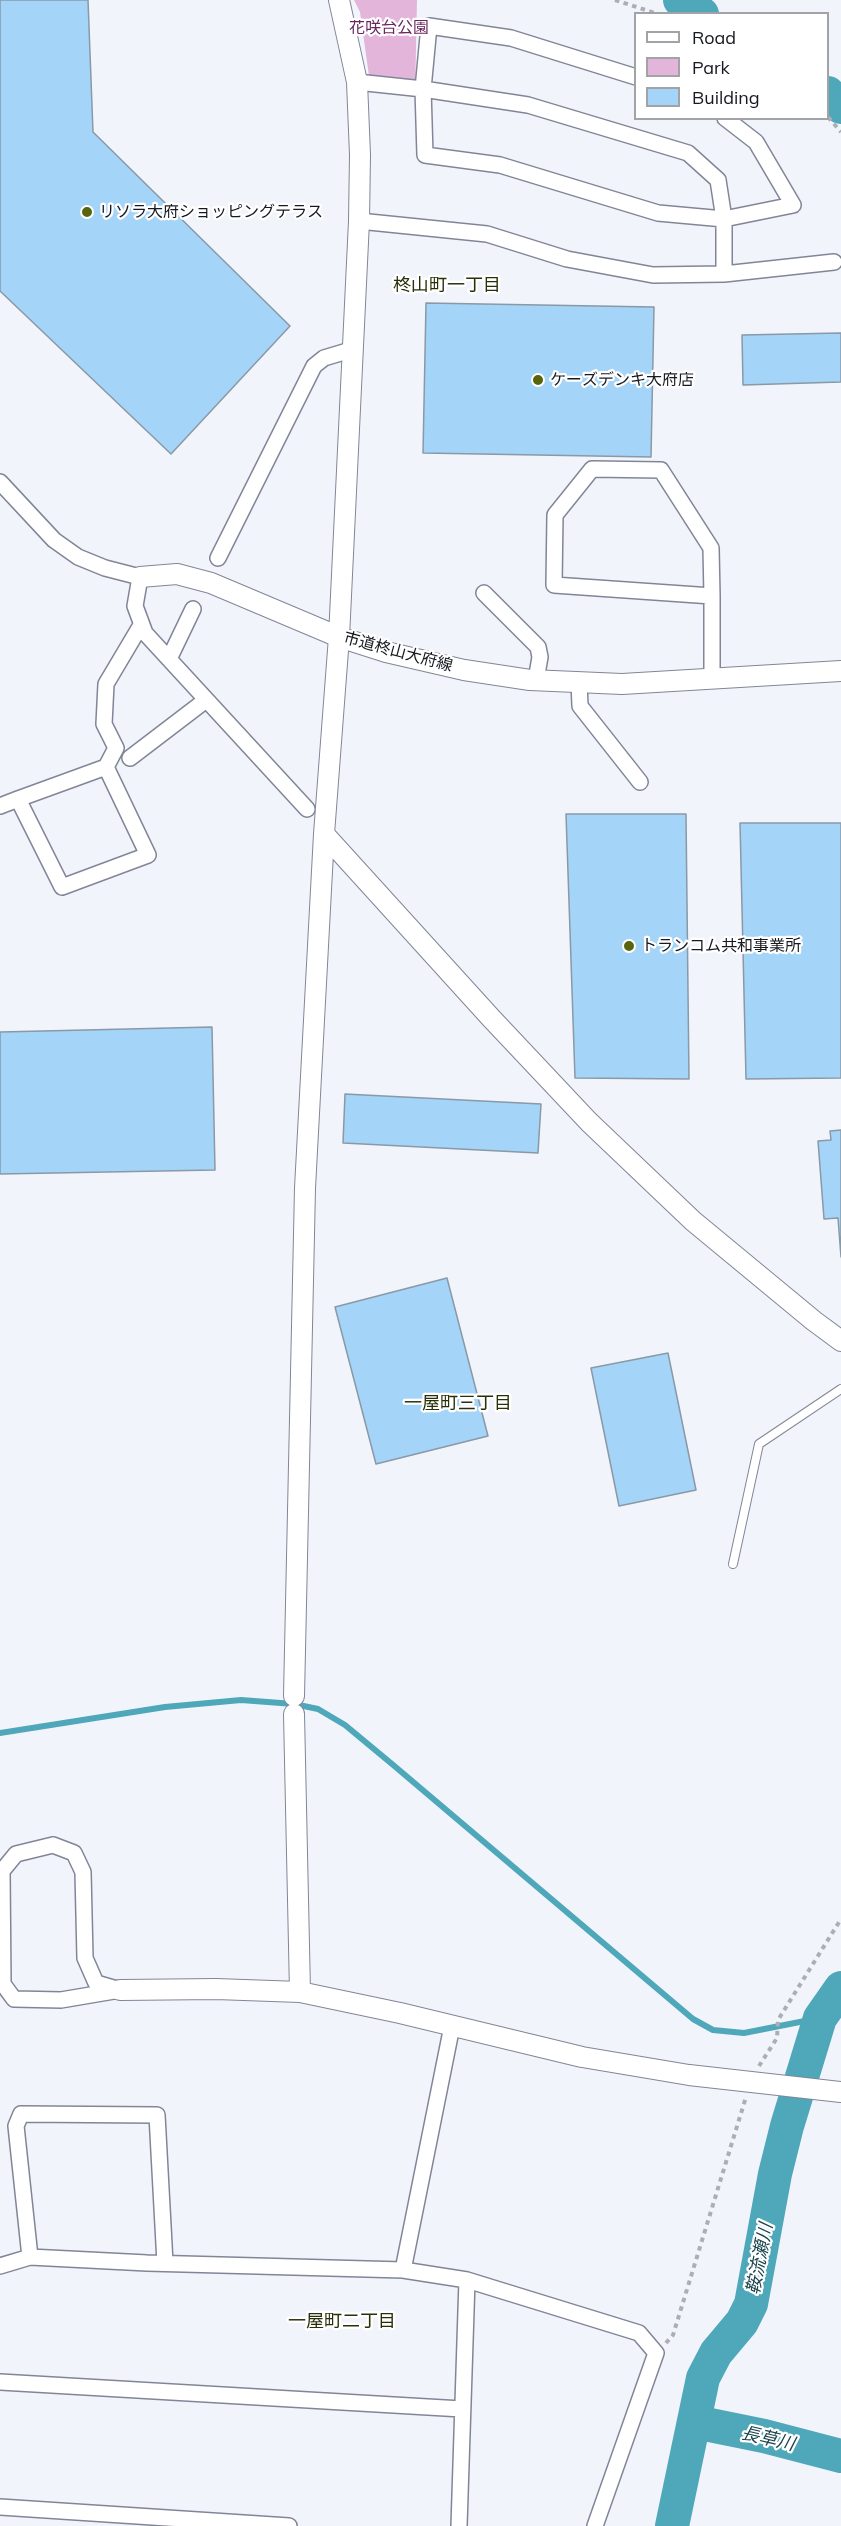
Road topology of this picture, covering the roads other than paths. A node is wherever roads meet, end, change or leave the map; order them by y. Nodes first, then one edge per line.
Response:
1 (339, 0) edge
2 (634, 76) edge
3 (357, 82) junction
4 (423, 89) junction
5 (728, 120) edge
6 (724, 219) junction
7 (359, 221) junction
8 (834, 262) dead end
9 (723, 274) junction
10 (354, 349) junction
11 (0, 482) edge
12 (218, 558) dead end
13 (140, 577) junction
14 (484, 593) dead end
15 (712, 596) junction
16 (193, 609) dead end
17 (141, 625) junction
18 (339, 637) junction
19 (169, 660) junction
20 (841, 670) edge
21 (712, 678) junction
22 (536, 680) junction
23 (579, 682) junction
24 (206, 700) junction
25 (130, 758) dead end
26 (106, 767) junction
27 (639, 782) dead end
28 (18, 799) junction
29 (0, 806) edge
30 (307, 809) dead end
31 (324, 834) junction
32 (841, 1341) edge
33 (841, 1389) edge
34 (733, 1564) dead end
35 (120, 1990) junction
36 (300, 1992) junction
37 (452, 2026) junction
38 (841, 2092) edge
39 (30, 2258) junction
40 (165, 2263) junction
41 (0, 2266) edge
42 (403, 2270) junction
43 (467, 2280) junction
44 (0, 2382) edge
45 (462, 2409) junction
46 (0, 2507) edge
47 (246, 2525) edge
48 (289, 2526) edge
49 (459, 2526) edge
50 (595, 2526) edge

1 - 3 street
2 - 4 street
3 - 4 street
3 - 7 street
4 - 6 street
4 - 6 street
5 - 6 street
6 - 9 street
7 - 9 street
7 - 10 street
8 - 9 street
10 - 12 street
10 - 18 street
11 - 13 street, 市道柊山大府線
13 - 17 street
13 - 18 street, 市道柊山大府線
14 - 22 street
15 - 15 street
15 - 21 street
16 - 19 street
17 - 19 street
17 - 26 street
18 - 22 street, 市道柊山大府線
18 - 31 street
19 - 24 street
20 - 21 street, 市道柊山大府線
21 - 23 street, 市道柊山大府線
22 - 23 street, 市道柊山大府線
23 - 27 street
24 - 25 street
24 - 30 street
26 - 28 street
26 - 28 street
28 - 29 street
31 - 32 street
31 - 36 street
33 - 34 lane
35 - 35 street
35 - 36 street
36 - 37 street
37 - 38 street
37 - 42 street
39 - 40 street
39 - 40 street
39 - 41 street
40 - 42 street
42 - 43 street
43 - 45 street
43 - 50 street
44 - 45 street
45 - 49 street
46 - 47 street
47 - 48 street

